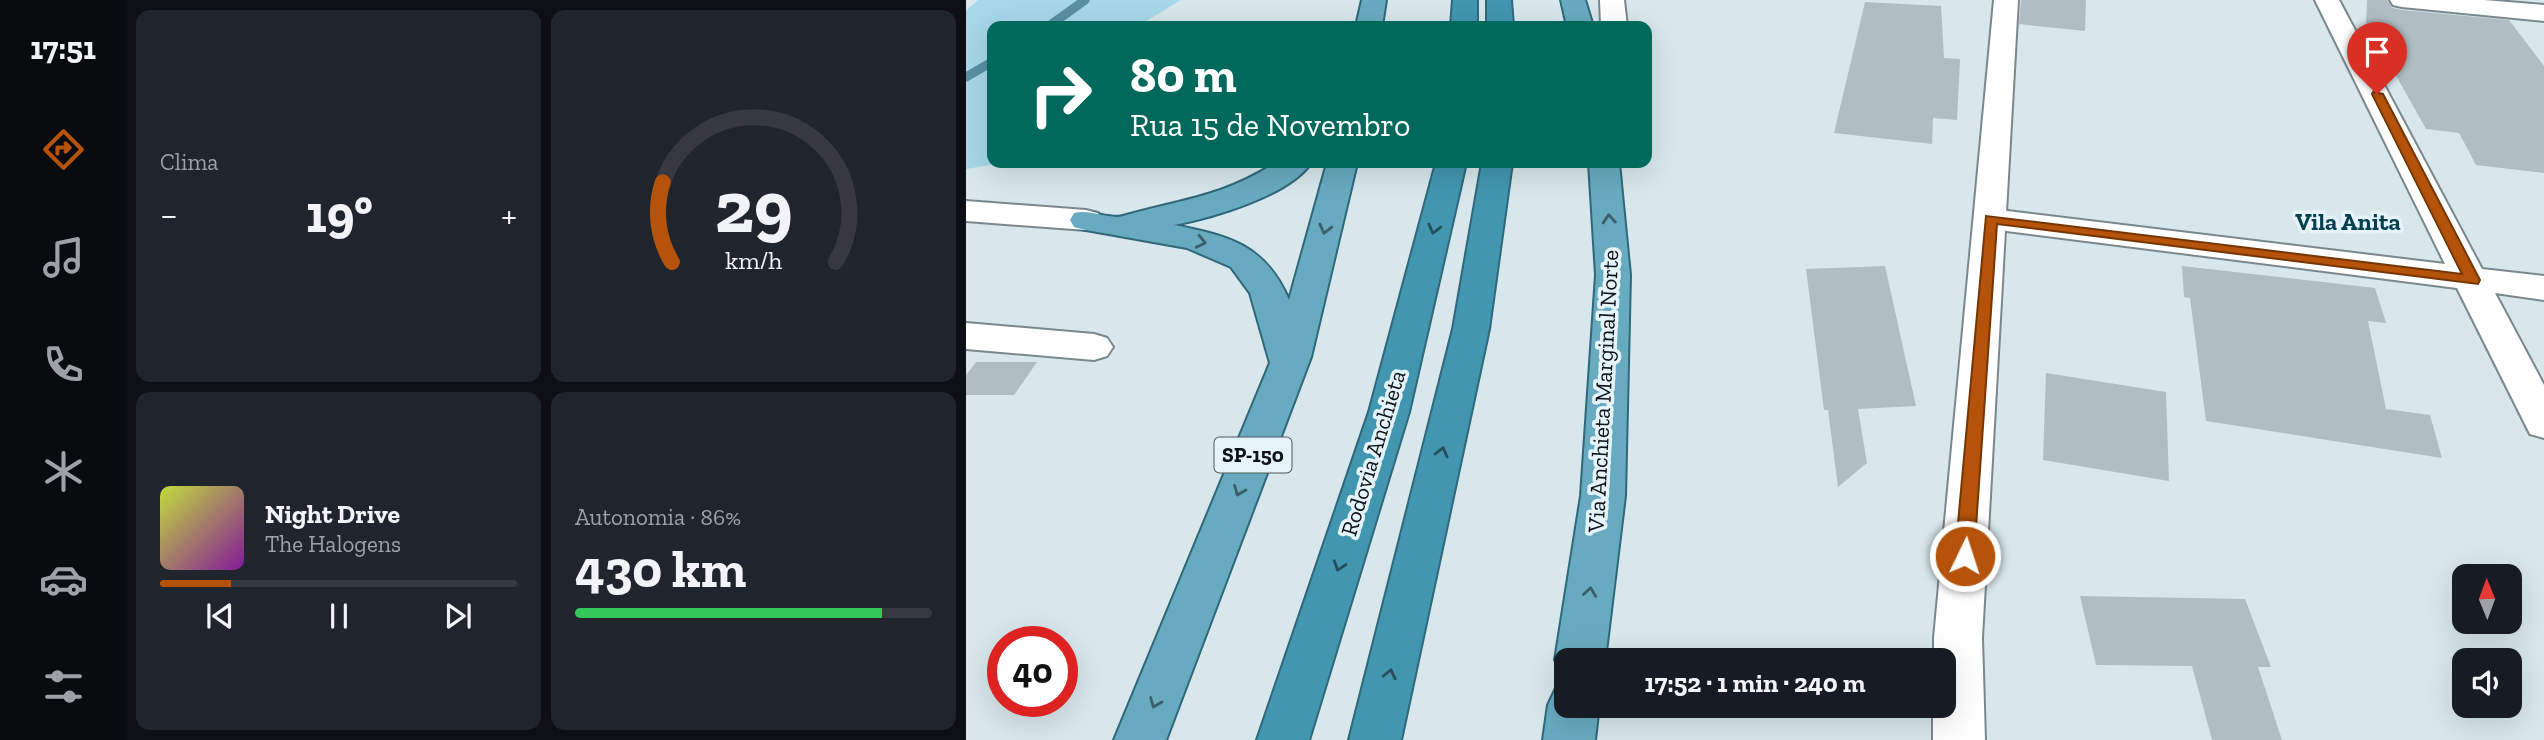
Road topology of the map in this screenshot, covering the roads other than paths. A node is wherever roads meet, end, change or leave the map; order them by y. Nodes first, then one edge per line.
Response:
1 (1374, 0) edge
2 (1465, 0) edge
3 (1499, 0) edge
4 (1573, 0) edge
5 (1612, 0) edge
6 (2006, 0) edge
7 (2327, 0) edge
8 (2402, 0) edge
9 (2544, 13) edge
10 (1370, 21) edge
11 (1464, 21) edge
12 (1500, 21) edge
13 (1579, 21) edge
14 (1614, 21) edge
15 (1288, 168) edge
16 (1341, 168) edge
17 (1450, 168) edge
18 (1496, 168) edge
19 (1604, 168) edge
20 (966, 211) edge
21 (1991, 219) junction
22 (1086, 220) junction
23 (2473, 280) junction
24 (2544, 288) edge
25 (966, 336) edge
26 (1094, 347) dead end
27 (1289, 364) junction
28 (2544, 423) edge
29 (1582, 648) edge
30 (1573, 718) edge
31 (1139, 740) edge
32 (1283, 740) edge
33 (1375, 740) edge
34 (1570, 740) edge
35 (1959, 740) edge

1 - 10 highway
2 - 11 highway
3 - 12 highway
4 - 13 highway
5 - 14 street
6 - 21 street
7 - 23 street
8 - 9 street
15 - 22 highway
16 -> 27 highway, SP-150
17 -> 32 highway, Rodovia Anchieta
33 -> 18 highway
29 -> 19 highway, Via Anchieta Marginal Norte
20 - 22 street
21 - 23 street
21 - 35 street
22 -> 27 highway
23 - 24 street
23 - 28 street
25 - 26 street
27 -> 31 highway, SP-150
30 - 34 highway

